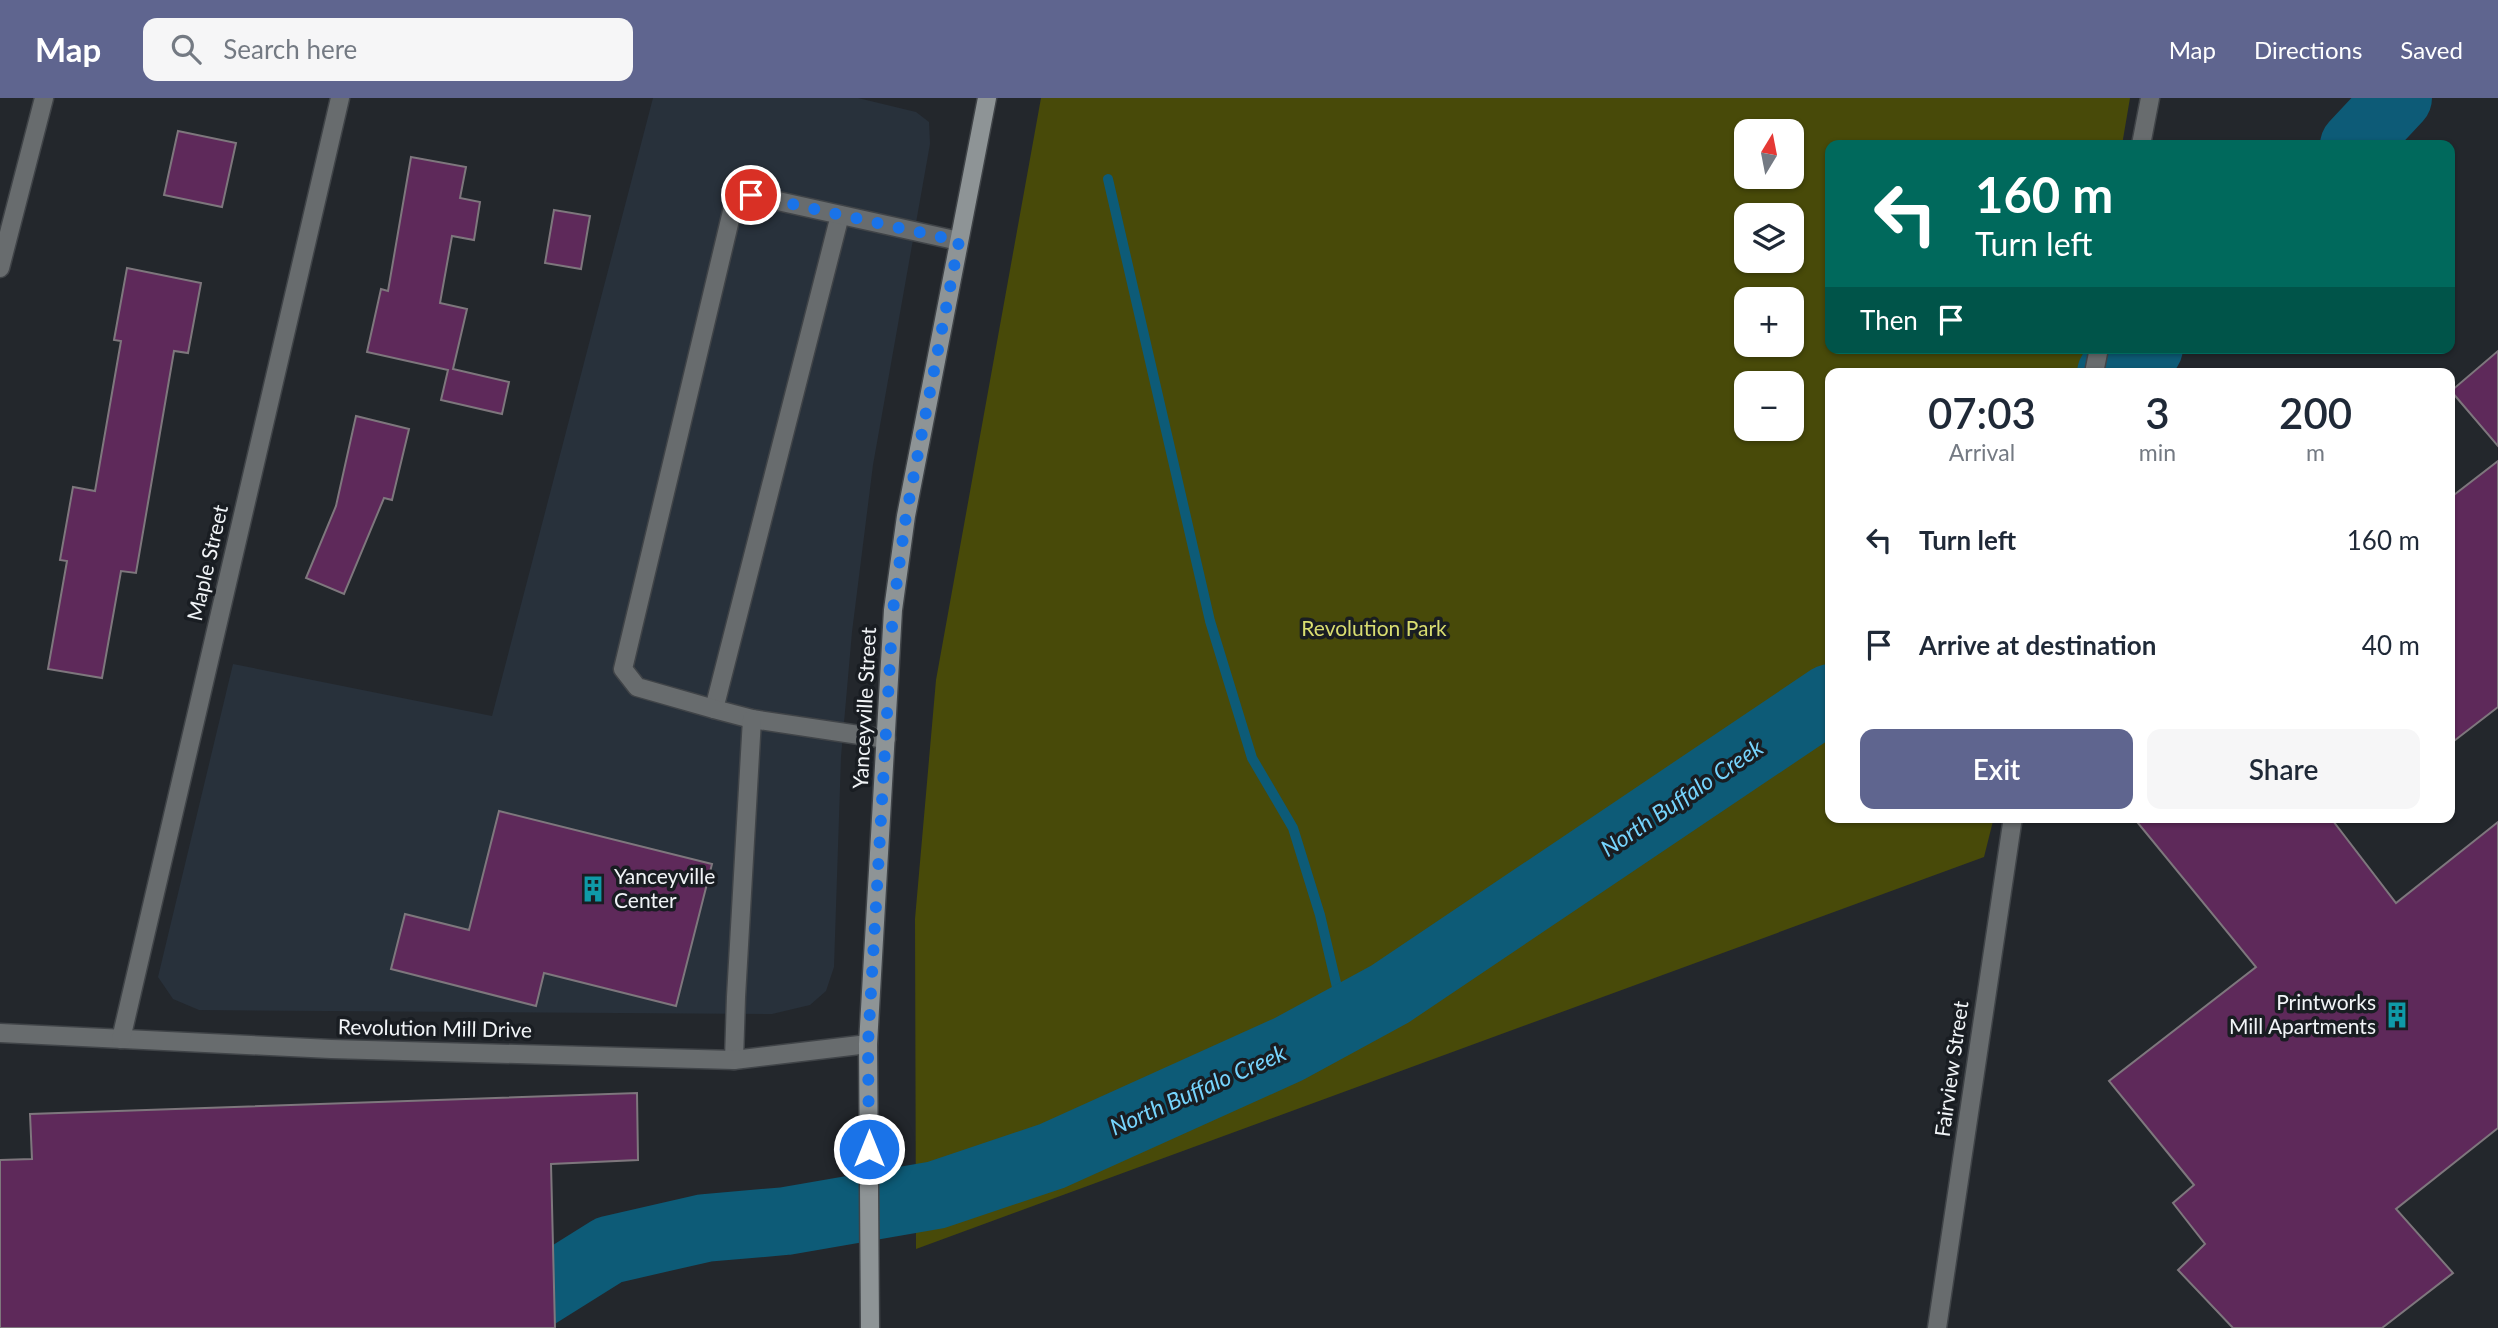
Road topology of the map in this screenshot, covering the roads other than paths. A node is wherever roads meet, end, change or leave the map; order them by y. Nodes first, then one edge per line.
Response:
1 (44, 98) edge
2 (340, 98) edge
3 (987, 98) edge
4 (2150, 98) edge
5 (2142, 140) edge
6 (840, 215) junction
7 (959, 241) junction
8 (0, 268) edge
9 (714, 709) junction
10 (752, 719) junction
11 (886, 740) junction
12 (2012, 823) edge
13 (0, 1032) edge
14 (121, 1039) junction
15 (868, 1044) junction
16 (734, 1060) junction
17 (870, 1321) edge
18 (1937, 1328) edge

1 - 8 street
2 - 14 street, Maple Street
3 - 7 main road, Yanceyville Street
4 - 5 street
6 - 7 street
6 - 9 street
6 - 9 street
7 - 11 main road, Yanceyville Street
9 - 10 street
10 - 11 street
10 - 16 street
11 - 15 main road, Yanceyville Street
12 - 18 street, Fairview Street
13 - 14 street, Revolution Mill Drive
14 - 16 street, Revolution Mill Drive
15 - 16 street, Revolution Mill Drive
15 - 17 main road, Yanceyville Street

